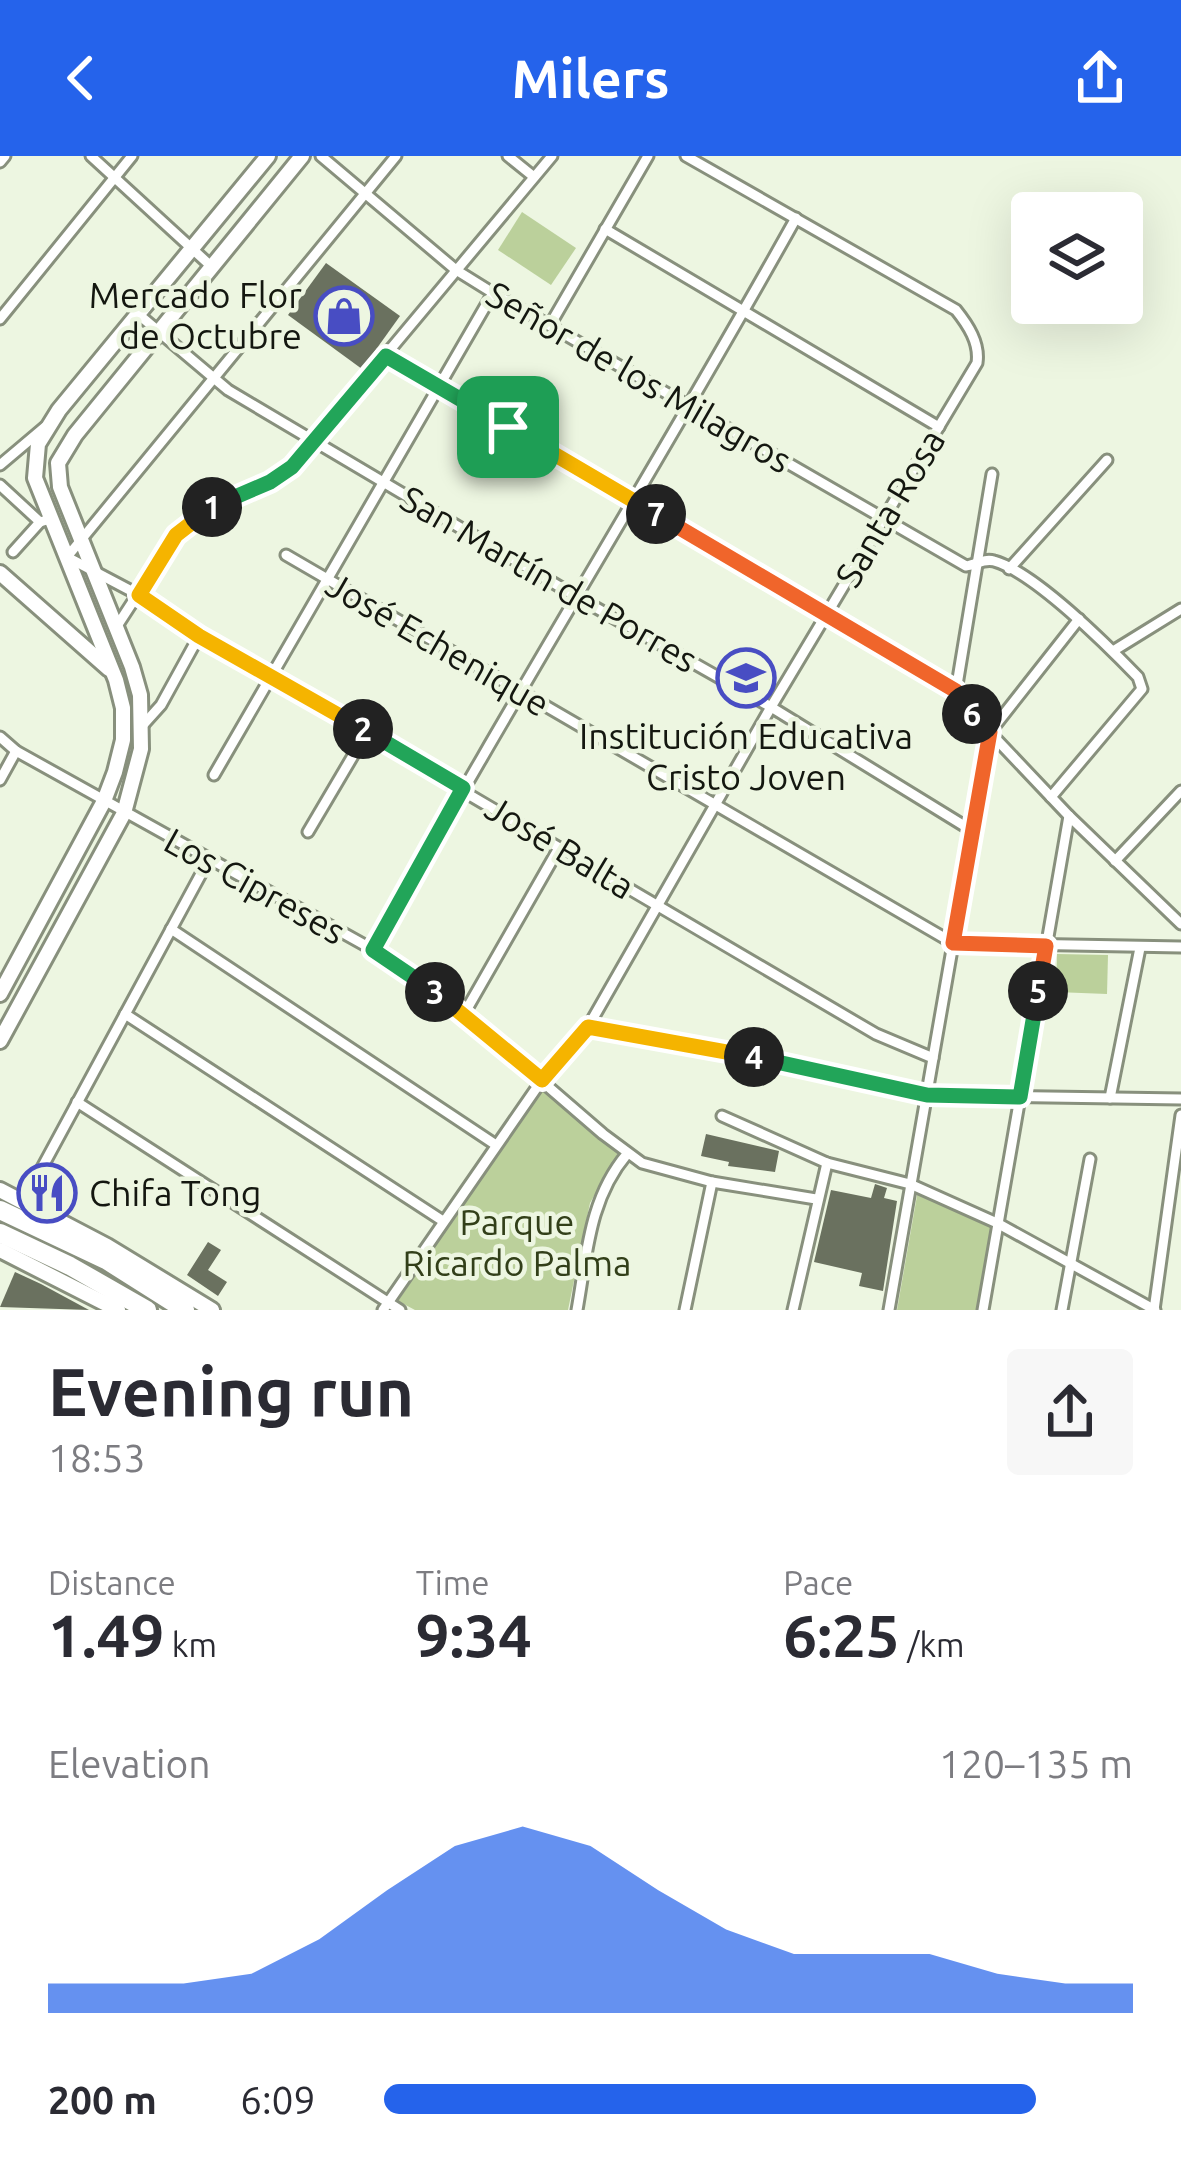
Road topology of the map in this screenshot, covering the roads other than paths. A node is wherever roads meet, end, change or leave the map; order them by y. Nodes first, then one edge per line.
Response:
1 (91, 156) edge
2 (132, 156) edge
3 (268, 156) edge
4 (302, 156) edge
5 (321, 156) edge
6 (396, 156) edge
7 (508, 156) edge
8 (552, 156) edge
9 (648, 156) edge
10 (686, 156) edge
11 (534, 177) junction
12 (114, 178) junction
13 (366, 195) junction
14 (796, 218) junction
15 (605, 230) junction
16 (191, 250) junction
17 (212, 267) junction
18 (456, 270) junction
19 (493, 293) junction
20 (744, 311) junction
21 (138, 314) junction
22 (0, 319) edge
23 (550, 325) junction
24 (160, 332) junction
25 (386, 356) junction
26 (218, 378) junction
27 (439, 387) junction
28 (691, 406) junction
29 (49, 424) junction
30 (940, 427) junction
31 (314, 442) junction
32 (1107, 460) dead end
33 (0, 465) edge
34 (992, 474) dead end
35 (382, 482) junction
36 (0, 485) edge
37 (633, 501) junction
38 (45, 520) junction
39 (883, 520) junction
40 (82, 542) junction
41 (13, 552) dead end
42 (286, 555) dead end
43 (68, 557) junction
44 (977, 565) junction
45 (90, 566) junction
46 (1009, 569) junction
47 (0, 573) edge
48 (326, 579) junction
49 (139, 595) junction
50 (577, 597) junction
51 (1181, 609) edge
52 (827, 614) junction
53 (1079, 619) junction
54 (116, 626) junction
55 (199, 636) junction
56 (1113, 651) junction
57 (112, 672) junction
58 (134, 675) junction
59 (271, 675) junction
60 (956, 691) junction
61 (520, 692) junction
62 (772, 707) junction
63 (143, 724) junction
64 (367, 731) junction
65 (990, 732) junction
66 (0, 737) edge
67 (16, 751) junction
68 (214, 775) dead end
69 (0, 780) edge
70 (463, 788) junction
71 (1181, 791) edge
72 (1052, 797) junction
73 (104, 801) junction
74 (716, 806) junction
75 (124, 813) junction
76 (1069, 816) junction
77 (971, 830) junction
78 (308, 832) dead end
79 (559, 848) junction
80 (208, 861) junction
81 (1115, 861) junction
82 (656, 906) junction
83 (1180, 923) edge
84 (171, 929) junction
85 (953, 943) junction
86 (1046, 946) junction
87 (1181, 946) edge
88 (1140, 948) junction
89 (373, 950) junction
90 (0, 994) edge
91 (125, 1013) junction
92 (464, 1013) junction
93 (588, 1027) junction
94 (0, 1041) edge
95 (934, 1058) junction
96 (542, 1080) junction
97 (927, 1095) junction
98 (1020, 1097) junction
99 (1111, 1098) junction
100 (1181, 1099) edge
101 (76, 1102) junction
102 (1181, 1115) edge
103 (722, 1116) dead end
104 (496, 1144) junction
105 (627, 1154) junction
106 (1090, 1159) dead end
107 (827, 1162) junction
108 (712, 1182) junction
109 (910, 1184) junction
110 (0, 1190) edge
111 (815, 1199) junction
112 (24, 1201) junction
113 (0, 1210) edge
114 (442, 1222) junction
115 (998, 1223) junction
116 (0, 1233) edge
117 (0, 1250) edge
118 (1070, 1263) junction
119 (386, 1307) edge
120 (118, 1310) edge
121 (147, 1310) edge
122 (185, 1310) edge
123 (212, 1310) edge
124 (400, 1310) edge
125 (578, 1310) edge
126 (685, 1310) edge
127 (793, 1310) edge
128 (889, 1310) edge
129 (983, 1310) edge
130 (1062, 1310) edge
131 (1154, 1310) edge

1 - 12 street
2 - 12 street
3 - 16 street
4 - 17 street
5 - 13 street, Señor de los Milagros
6 - 13 street
7 - 11 street
8 - 11 street
9 - 15 street
10 - 14 street
11 - 18 street
12 - 16 street
12 - 22 street
13 - 18 street, Señor de los Milagros
13 - 26 street
14 - 20 street
14 - 30 street, Santa Rosa
15 - 20 street
15 - 23 street
16 - 17 street
16 - 21 street
17 - 24 street
18 - 19 street, Señor de los Milagros
18 - 25 street
19 - 23 street, Señor de los Milagros
19 - 27 street
20 - 28 street
20 - 30 street
21 - 24 street, San Martín de Porres
21 - 29 street
23 - 28 street, Señor de los Milagros
24 - 26 street, San Martín de Porres
24 - 40 street
25 - 27 street
25 - 31 street
26 - 31 street, San Martín de Porres
26 - 40 street
27 - 35 street
27 - 37 street
28 - 37 street
28 - 39 street, Señor de los Milagros
29 - 33 street
29 - 38 street
30 - 39 street, Santa Rosa
31 - 35 street, San Martín de Porres
31 - 49 street
32 - 46 street
34 - 44 street
35 - 48 street
35 - 50 street, San Martín de Porres
36 - 38 street
37 - 50 street
37 - 52 street
38 - 41 street
38 - 43 street
39 - 44 street, Señor de los Milagros
39 - 52 street, Santa Rosa
40 - 43 street
40 - 45 street
42 - 48 street, José Echenique
43 - 45 street, José Balta
43 - 57 street
44 - 46 street, Señor de los Milagros
44 - 60 street
45 - 49 street, José Balta
45 - 54 street
46 - 53 street
47 - 57 street
48 - 59 street
48 - 61 street, José Echenique
49 - 54 street
49 - 55 street, José Balta
50 - 61 street
50 - 62 street, San Martín de Porres
51 - 56 street
52 - 60 street
52 - 62 street, Santa Rosa
53 - 56 street
53 - 65 street
54 - 58 street
55 - 59 street, José Balta
55 - 63 street
56 - 72 street
57 - 58 street
57 - 73 street
58 - 63 street
59 - 64 street, José Balta
59 - 68 street
60 - 65 street
61 - 70 street
61 - 74 street, José Echenique
62 - 74 street, Santa Rosa
62 - 77 street, San Martín de Porres
63 - 75 street
64 - 70 street, José Balta
64 - 78 street
65 - 72 street
65 - 77 street
66 - 67 street, Los Cipreses
67 - 69 street
67 - 73 street, Los Cipreses
70 - 79 street, José Balta
70 - 89 street
71 - 81 street
72 - 76 street
73 - 75 street, Los Cipreses
73 - 90 street
74 - 82 street, Santa Rosa
74 - 85 street, José Echenique
75 - 80 street, Los Cipreses
75 - 94 street
76 - 81 street
76 - 86 street
77 - 85 street
79 - 82 street, José Balta
79 - 92 street
80 - 84 street
80 - 89 street, Los Cipreses
81 - 83 street
82 - 93 street, Santa Rosa
82 - 95 street, José Balta
84 - 91 street
84 - 104 street
85 - 86 street, José Echenique
85 - 95 street
86 - 88 street, José Echenique
86 - 98 street
87 - 88 street, José Echenique
88 - 99 street
89 - 92 street, Los Cipreses
91 - 101 street
91 - 114 street
92 - 96 street, Los Cipreses
93 - 96 street, Santa Rosa
93 - 97 street
95 - 97 street
96 - 104 street, Santa Rosa
96 - 105 street, Los Cipreses
97 - 98 street
97 - 109 street
98 - 99 street
98 - 115 street
99 - 100 street
101 - 112 street
101 - 119 street
102 - 131 street
103 - 107 street
104 - 114 street, Santa Rosa
105 - 108 street, Los Cipreses
105 - 125 street
106 - 118 street
107 - 109 street
107 - 111 street
108 - 111 street, Los Cipreses
108 - 126 street
109 - 115 street
109 - 128 street
110 - 112 street
111 - 127 street
112 - 123 street
113 - 122 highway
114 - 119 street, Santa Rosa
115 - 118 street
115 - 129 street
116 - 121 highway
117 - 120 street
118 - 130 street
118 - 131 street
119 - 124 street

